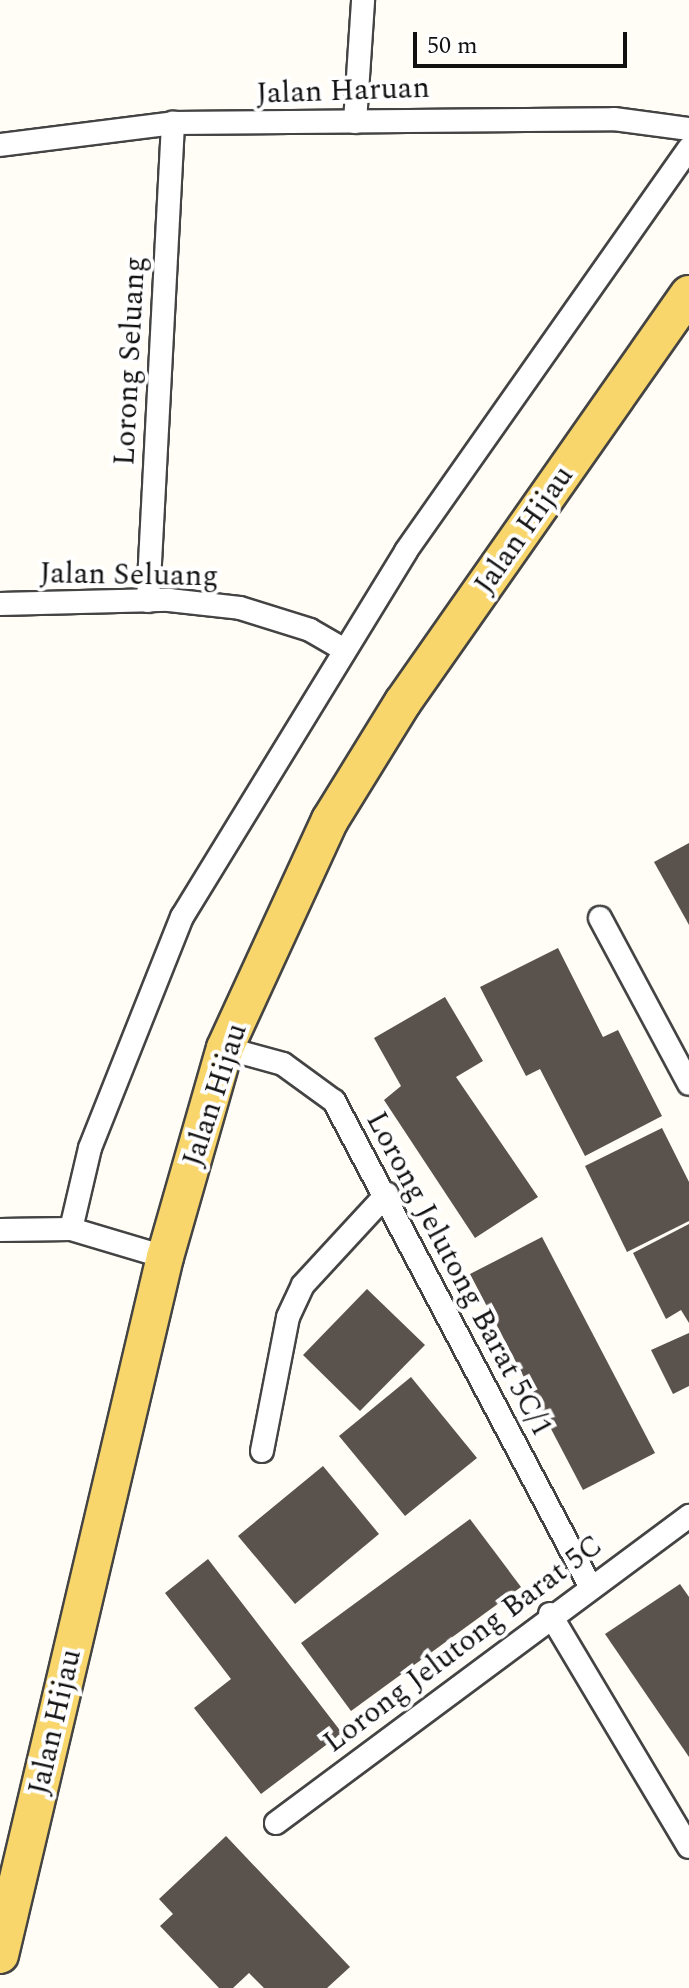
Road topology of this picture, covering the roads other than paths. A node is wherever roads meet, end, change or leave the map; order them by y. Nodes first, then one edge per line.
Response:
1 (363, 0) edge
2 (355, 122) junction
3 (173, 123) junction
4 (689, 129) edge
5 (0, 145) edge
6 (689, 148) edge
7 (689, 294) edge
8 (148, 601) junction
9 (0, 604) edge
10 (344, 650) junction
11 (600, 918) dead end
12 (225, 1048) junction
13 (689, 1084) edge
14 (387, 1194) junction
15 (71, 1229) junction
16 (0, 1230) edge
17 (165, 1257) junction
18 (262, 1451) dead end
19 (689, 1516) edge
20 (589, 1584) junction
21 (550, 1614) junction
22 (276, 1823) dead end
23 (689, 1847) edge
24 (7, 1898) edge
25 (1, 1947) edge

1 - 2 street
2 - 3 street, Jalan Haruan
2 - 4 street, Jalan Haruan
3 - 5 street, Jalan Haruan
3 - 8 street, Lorong Seluang
6 - 10 street
7 - 12 main road, Jalan Hijau
8 - 9 street, Jalan Seluang
8 - 10 street, Jalan Seluang
10 - 15 street
11 - 13 street
12 - 14 street, Lorong Jelutong Barat 5C/1
12 - 17 main road, Jalan Hijau
14 - 18 street
14 - 20 street, Lorong Jelutong Barat 5C/1
15 - 16 street
15 - 17 street
17 - 24 main road, Jalan Hijau
19 - 20 street, Lorong Jelutong Barat 5C
20 - 21 street, Lorong Jelutong Barat 5C
21 - 22 street, Lorong Jelutong Barat 5C
21 - 23 street
24 - 25 main road, Jalan Hijau

